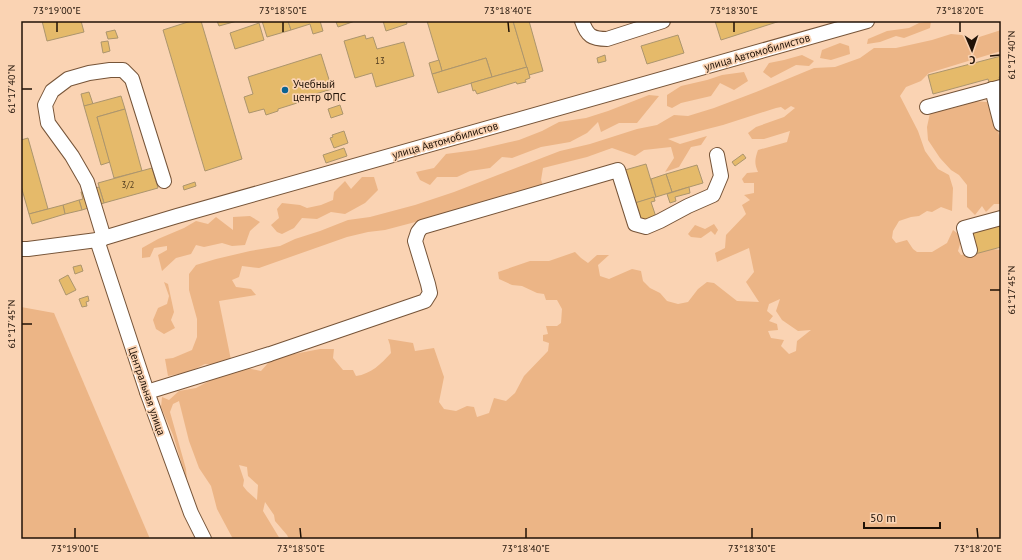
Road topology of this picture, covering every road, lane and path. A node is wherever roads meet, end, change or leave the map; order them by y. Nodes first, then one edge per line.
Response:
1 (582, 21) edge
2 (663, 21) edge
3 (867, 21) edge
4 (848, 24) edge
5 (997, 88) edge
6 (927, 107) dead end
7 (1001, 124) edge
8 (717, 155) dead end
9 (164, 181) dead end
10 (1001, 218) edge
11 (100, 239) junction
12 (21, 250) edge
13 (970, 250) dead end
14 (147, 392) junction
15 (204, 539) edge

1 - 2 street
3 - 4 street, улица Автомобилистов
4 - 11 street, улица Автомобилистов
5 - 6 street
5 - 7 street
8 - 14 street
9 - 11 street, Центральная улица
10 - 13 street
11 - 12 street, улица Автомобилистов
11 - 14 street, Центральная улица
14 - 15 street, Центральная улица

